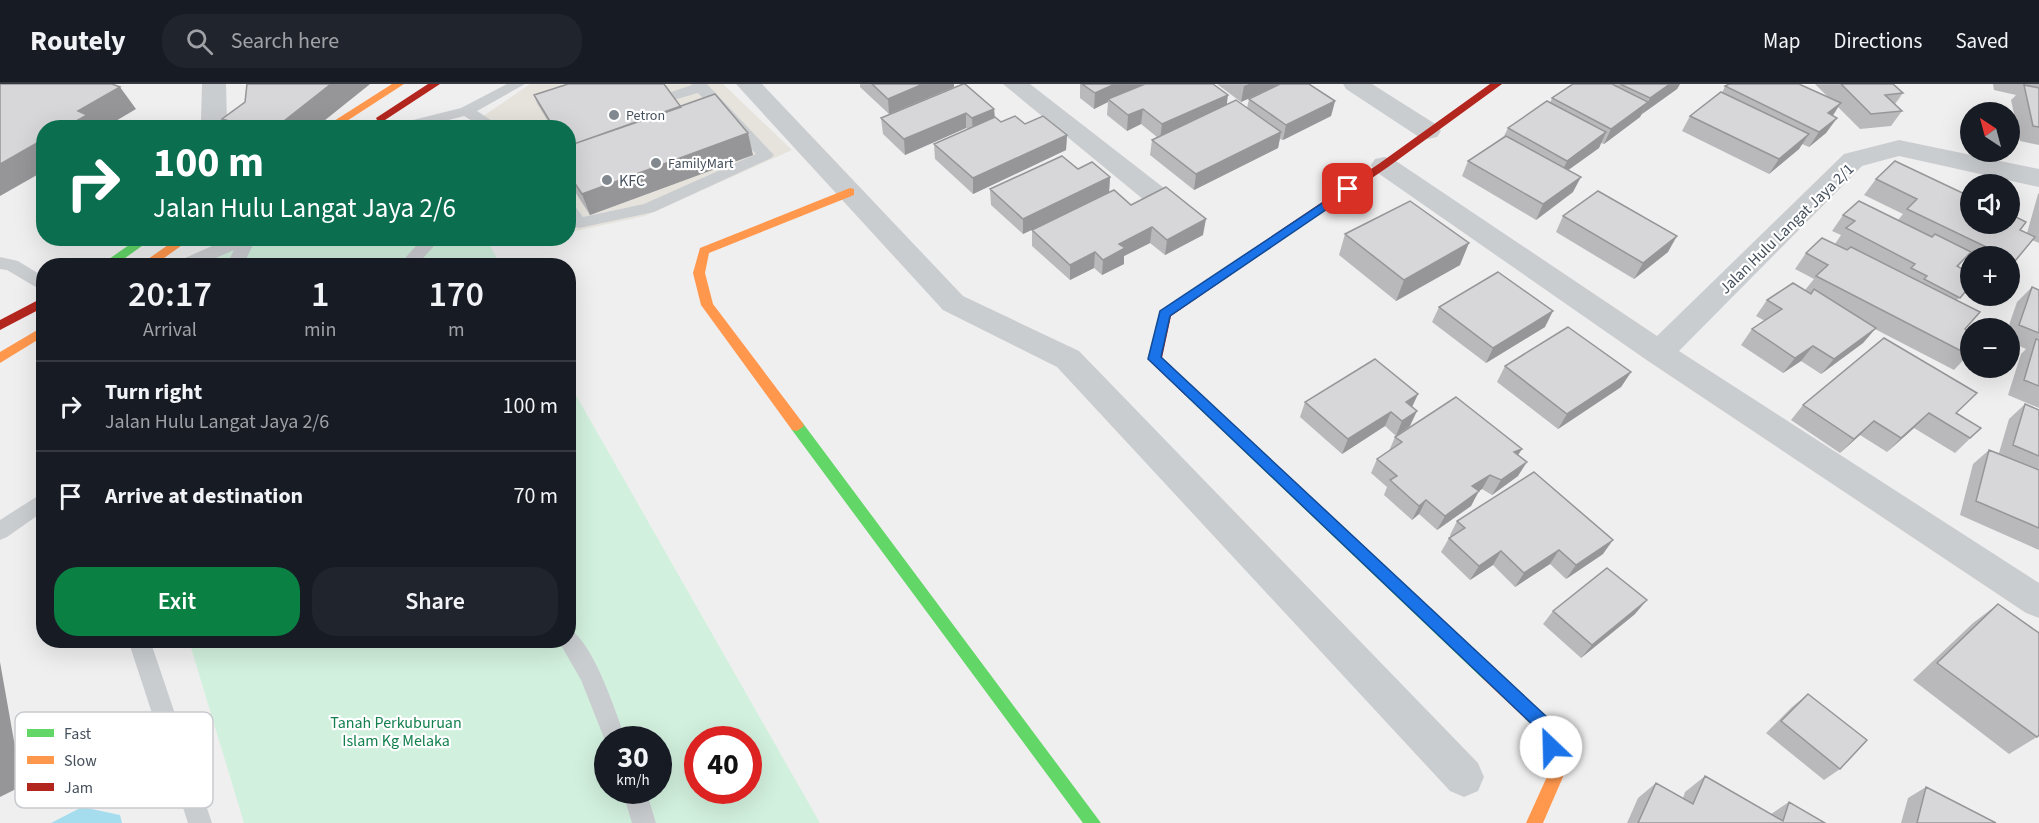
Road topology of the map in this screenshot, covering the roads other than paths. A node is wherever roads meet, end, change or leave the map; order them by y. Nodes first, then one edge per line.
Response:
1 (214, 84) edge
2 (435, 84) edge
3 (518, 84) edge
4 (748, 84) edge
5 (1016, 84) edge
6 (1355, 84) edge
7 (1497, 84) edge
8 (396, 85) edge
9 (700, 86) edge
10 (670, 98) edge
11 (466, 111) junction
12 (214, 120) edge
13 (341, 120) edge
14 (379, 120) edge
15 (430, 120) edge
16 (482, 120) edge
17 (1428, 131) junction
18 (1384, 165) junction
19 (2039, 178) edge
20 (850, 192) junction
21 (1154, 195) edge
22 (576, 219) edge
23 (136, 246) edge
24 (175, 246) edge
25 (228, 246) edge
26 (425, 246) edge
27 (117, 258) edge
28 (156, 258) edge
29 (201, 258) edge
30 (414, 258) edge
31 (0, 263) edge
32 (36, 281) edge
33 (36, 306) edge
34 (0, 326) edge
35 (36, 335) edge
36 (36, 343) edge
37 (22, 344) junction
38 (1659, 353) junction
39 (0, 358) edge
40 (36, 506) edge
41 (0, 531) edge
42 (2039, 602) edge
43 (142, 648) edge
44 (574, 648) edge
45 (163, 712) edge
46 (610, 726) edge
47 (1464, 777) dead end
48 (638, 804) edge
49 (195, 808) edge
50 (200, 823) edge
51 (644, 823) edge
52 (1092, 823) edge
53 (1533, 823) edge

1 - 12 street
2 - 14 street
3 - 11 lane
4 - 20 street
5 - 21 street
6 - 17 street
7 - 17 street
8 - 13 street
9 - 10 lane
9 - 22 lane
11 - 15 lane
11 - 16 lane
17 - 18 street
18 - 38 street
18 - 53 street
19 - 38 street, Jalan Hulu Langat Jaya 2/1
20 - 47 street
20 - 52 street
23 - 27 street
24 - 28 street
25 - 29 lane
26 - 30 lane
31 - 32 lane
33 - 34 street
35 - 37 street
36 - 37 lane
37 - 39 street
38 - 42 street
40 - 41 lane
43 - 45 lane
44 - 46 lane
48 - 51 lane
49 - 50 lane

